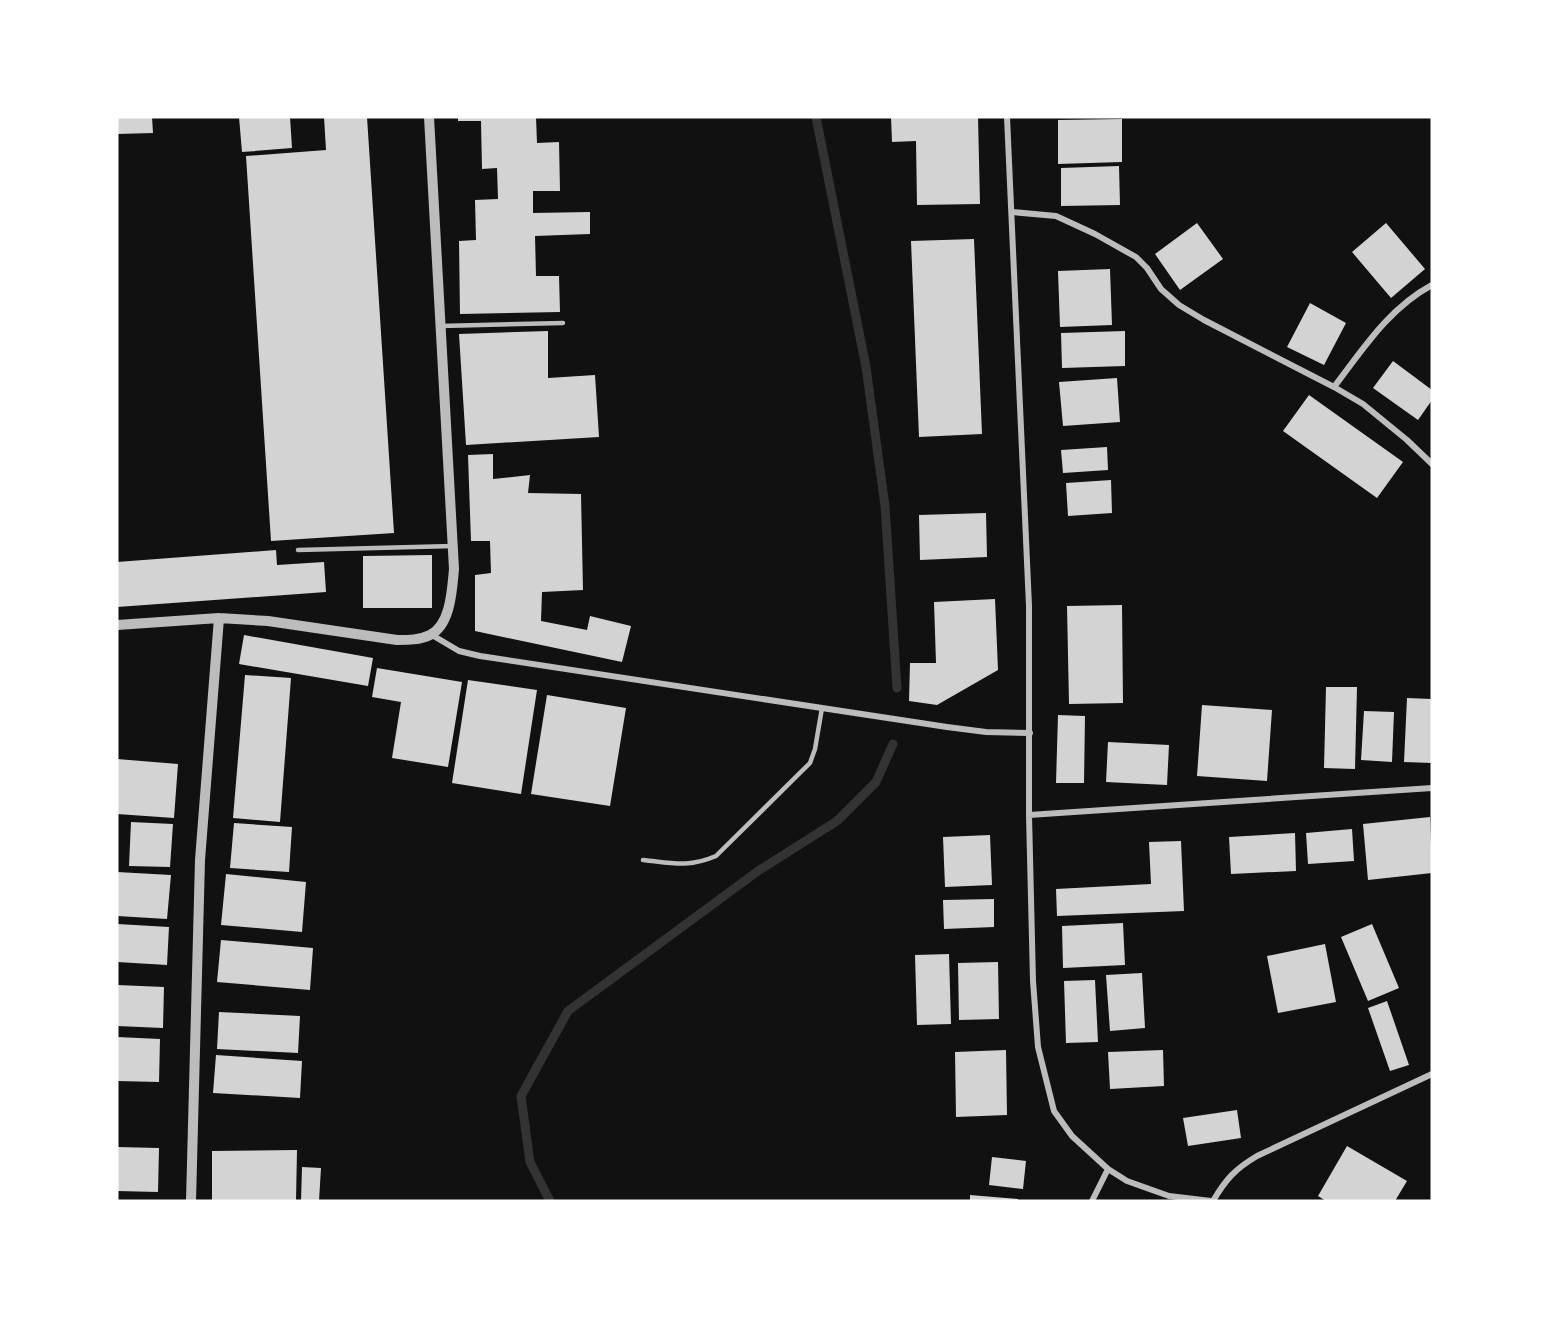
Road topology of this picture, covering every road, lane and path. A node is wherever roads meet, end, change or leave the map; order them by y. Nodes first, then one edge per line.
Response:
1 (429, 117) edge
2 (1007, 117) edge
3 (1012, 212) junction
4 (1432, 285) edge
5 (563, 323) dead end
6 (441, 326) junction
7 (1334, 387) junction
8 (1432, 464) edge
9 (453, 546) junction
10 (298, 550) dead end
11 (219, 618) junction
12 (117, 626) edge
13 (432, 635) junction
14 (822, 708) junction
15 (1030, 733) junction
16 (1432, 788) edge
17 (1029, 815) junction
18 (643, 860) dead end
19 (1432, 1074) edge
20 (1108, 1169) junction
21 (191, 1201) edge
22 (1092, 1201) edge
23 (1212, 1201) edge

1 - 6 street
2 - 3 street
3 - 7 street
3 - 15 street
4 - 7 street
5 - 6 lane
6 - 9 street
7 - 8 street
9 - 10 lane
9 - 13 street
11 - 12 street
11 - 13 street
11 - 21 street
13 - 14 street
14 - 15 street
14 - 18 lane
15 - 17 street
16 - 17 street
17 - 20 street
19 - 23 street
20 - 22 street
20 - 23 street

